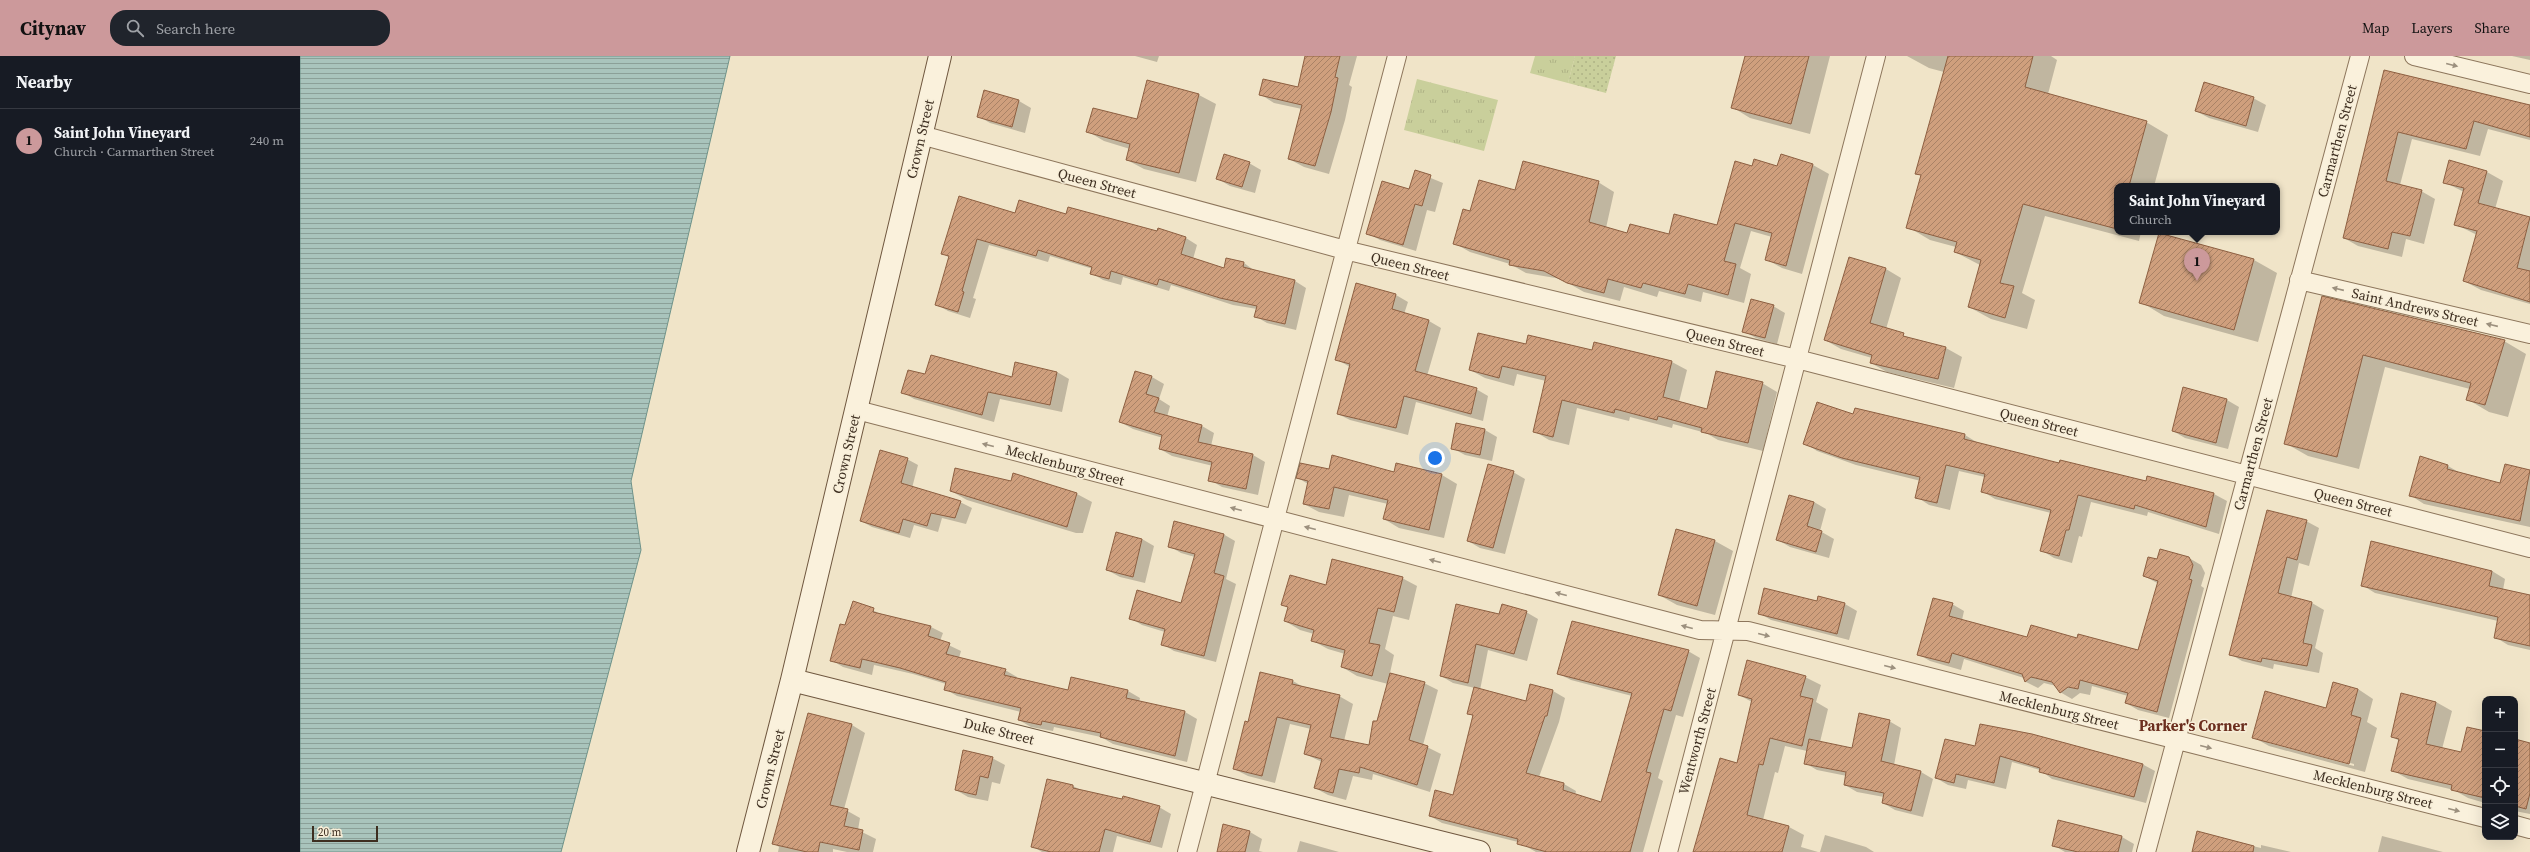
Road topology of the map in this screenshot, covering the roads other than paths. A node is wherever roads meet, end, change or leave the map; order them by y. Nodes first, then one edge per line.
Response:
1 (940, 56) edge
2 (1396, 56) edge
3 (1876, 56) edge
4 (2360, 56) edge
5 (2414, 56) edge
6 (2530, 84) edge
7 (922, 135) junction
8 (1345, 250) junction
9 (2300, 280) junction
10 (2530, 334) edge
11 (1797, 359) junction
12 (857, 410) junction
13 (2247, 475) junction
14 (1274, 519) junction
15 (2530, 548) edge
16 (1726, 631) junction
17 (792, 680) junction
18 (2176, 739) junction
19 (1205, 783) junction
20 (2482, 817) edge
21 (2518, 826) edge
22 (2530, 829) edge
23 (748, 852) edge
24 (1187, 852) edge
25 (1479, 852) edge
26 (1668, 852) edge
27 (2146, 852) edge

1 - 7 main road, Crown Street
2 - 8 street
3 - 11 street, Wentworth Street
4 - 9 street, Carmarthen Street
5 -> 6 street
7 - 8 street, Queen Street
7 - 12 main road, Crown Street
8 - 11 street, Queen Street
8 - 14 street
10 -> 9 street, Saint Andrews Street
9 - 13 street, Carmarthen Street
11 - 13 street, Queen Street
11 - 16 street, Wentworth Street
14 -> 12 street, Mecklenburg Street
12 - 17 main road, Crown Street
13 - 15 street, Queen Street
13 - 18 street, Carmarthen Street
16 -> 14 street, Mecklenburg Street
14 - 19 street
16 -> 18 street, Mecklenburg Street
16 - 26 street, Wentworth Street
17 - 19 main road, Duke Street
17 - 23 main road, Crown Street
18 -> 20 street, Mecklenburg Street
18 - 27 street, Carmarthen Street
19 - 24 street
19 - 25 main road, Duke Street
21 - 22 street

